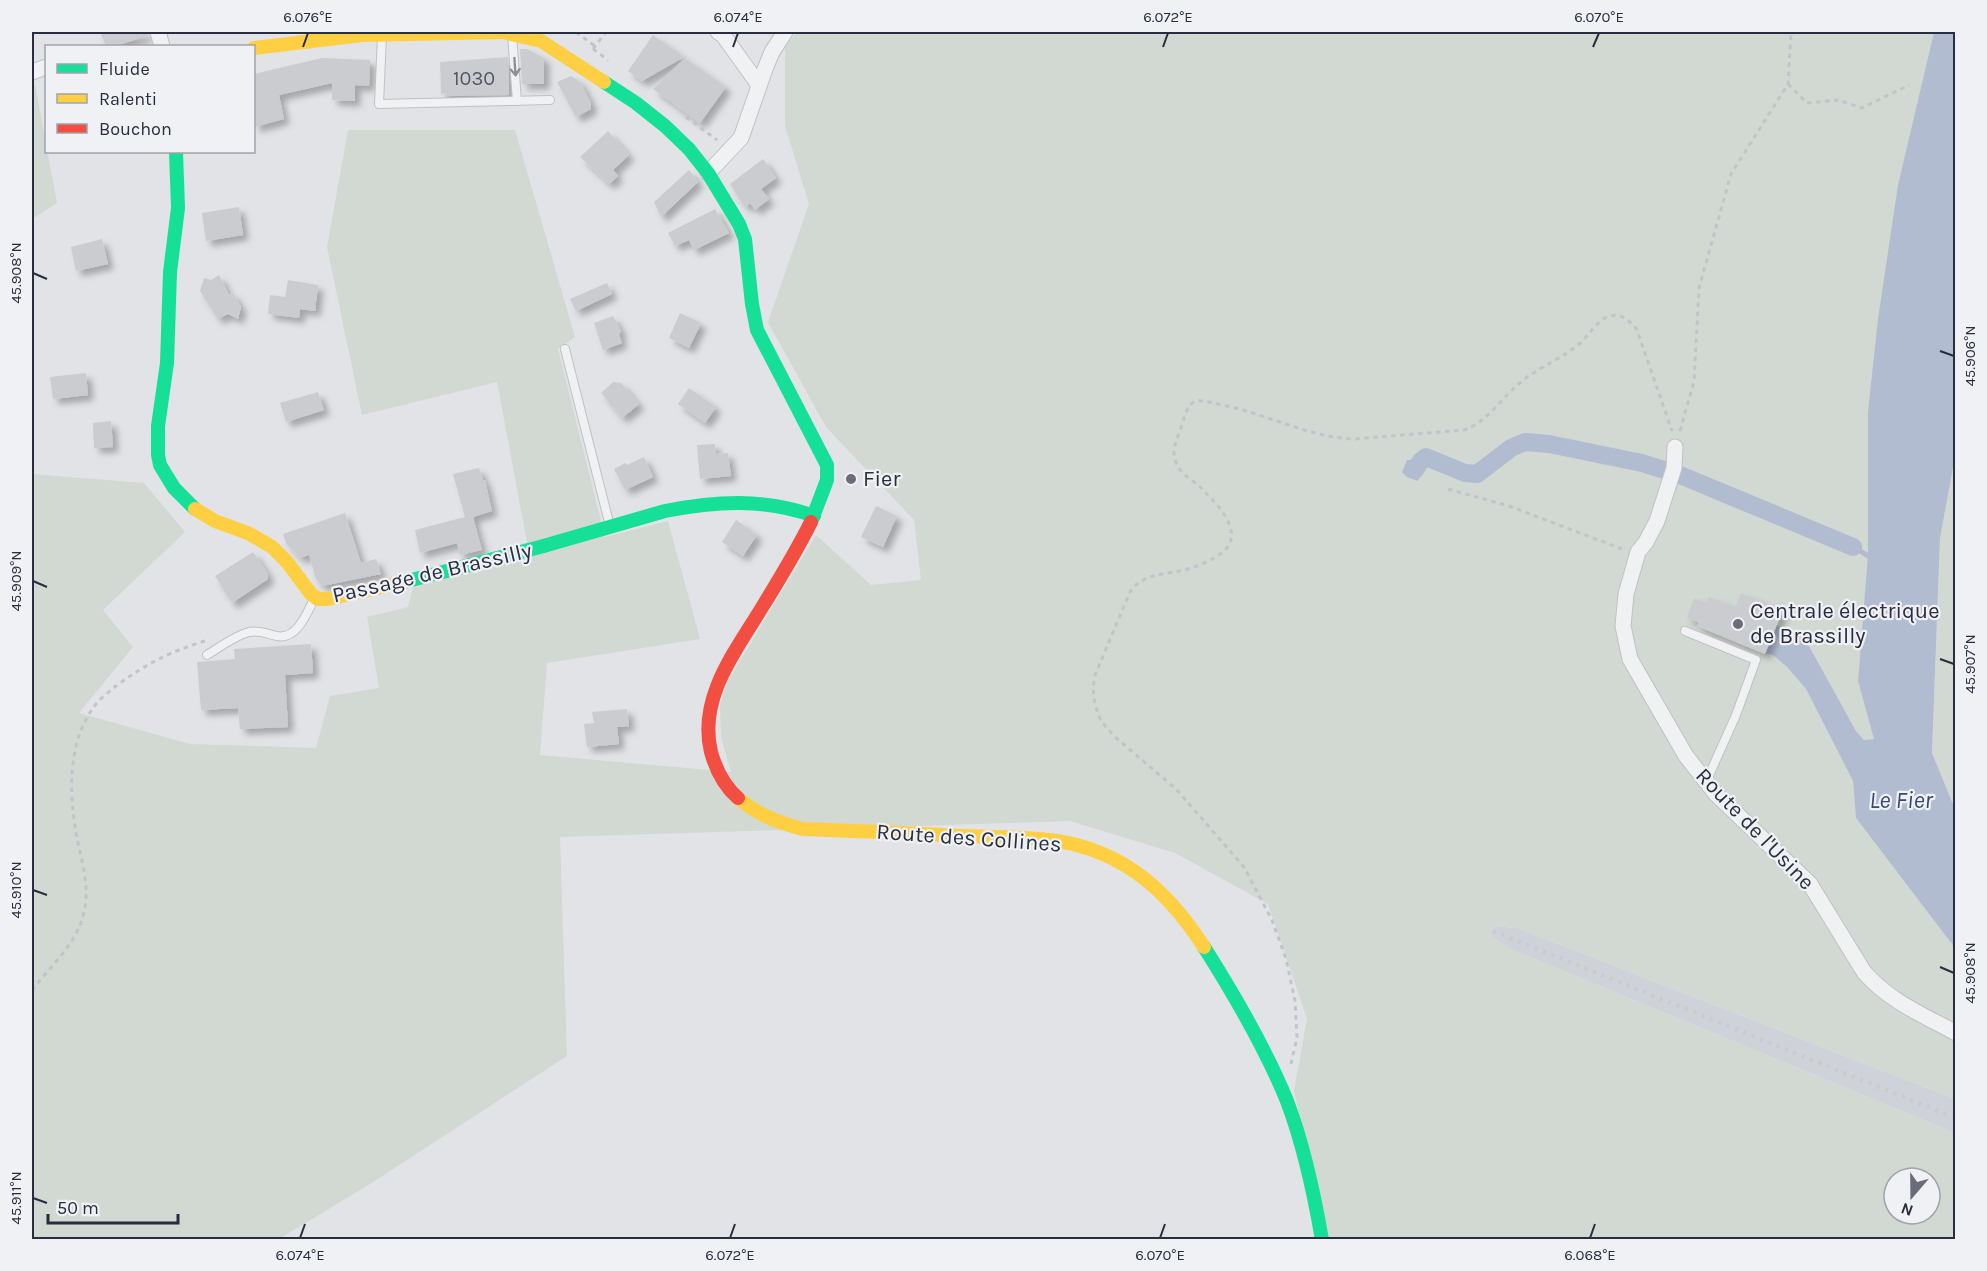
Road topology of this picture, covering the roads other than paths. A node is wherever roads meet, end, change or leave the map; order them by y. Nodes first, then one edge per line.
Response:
1 (506, 32) edge
2 (718, 32) edge
3 (785, 32) edge
4 (329, 35) edge
5 (382, 35) junction
6 (255, 48) edge
7 (759, 85) junction
8 (550, 100) dead end
9 (517, 101) junction
10 (176, 153) edge
11 (708, 173) junction
12 (565, 350) dead end
13 (1675, 447) road end
14 (814, 516) junction
15 (610, 527) junction
16 (315, 597) junction
17 (1685, 631) dead end
18 (207, 655) dead end
19 (1706, 782) junction
20 (1956, 1033) edge
21 (1322, 1239) edge

1 - 5 street, Route des Collines
1 -> 9 lane
1 - 11 street, Route des Collines
2 - 7 street
3 - 7 street
4 - 5 street, Route des Collines
4 - 6 street, Route des Collines
5 - 9 lane
7 - 11 street
8 - 9 lane
10 - 16 street, Passage de Brassilly
11 - 14 street, Route des Collines
12 - 15 lane
13 - 19 street, Route de l'Usine
14 - 15 street, Passage de Brassilly
14 - 21 street, Route des Collines
15 - 16 street, Passage de Brassilly
16 - 18 lane
17 - 19 lane
19 - 20 street, Route de l'Usine

